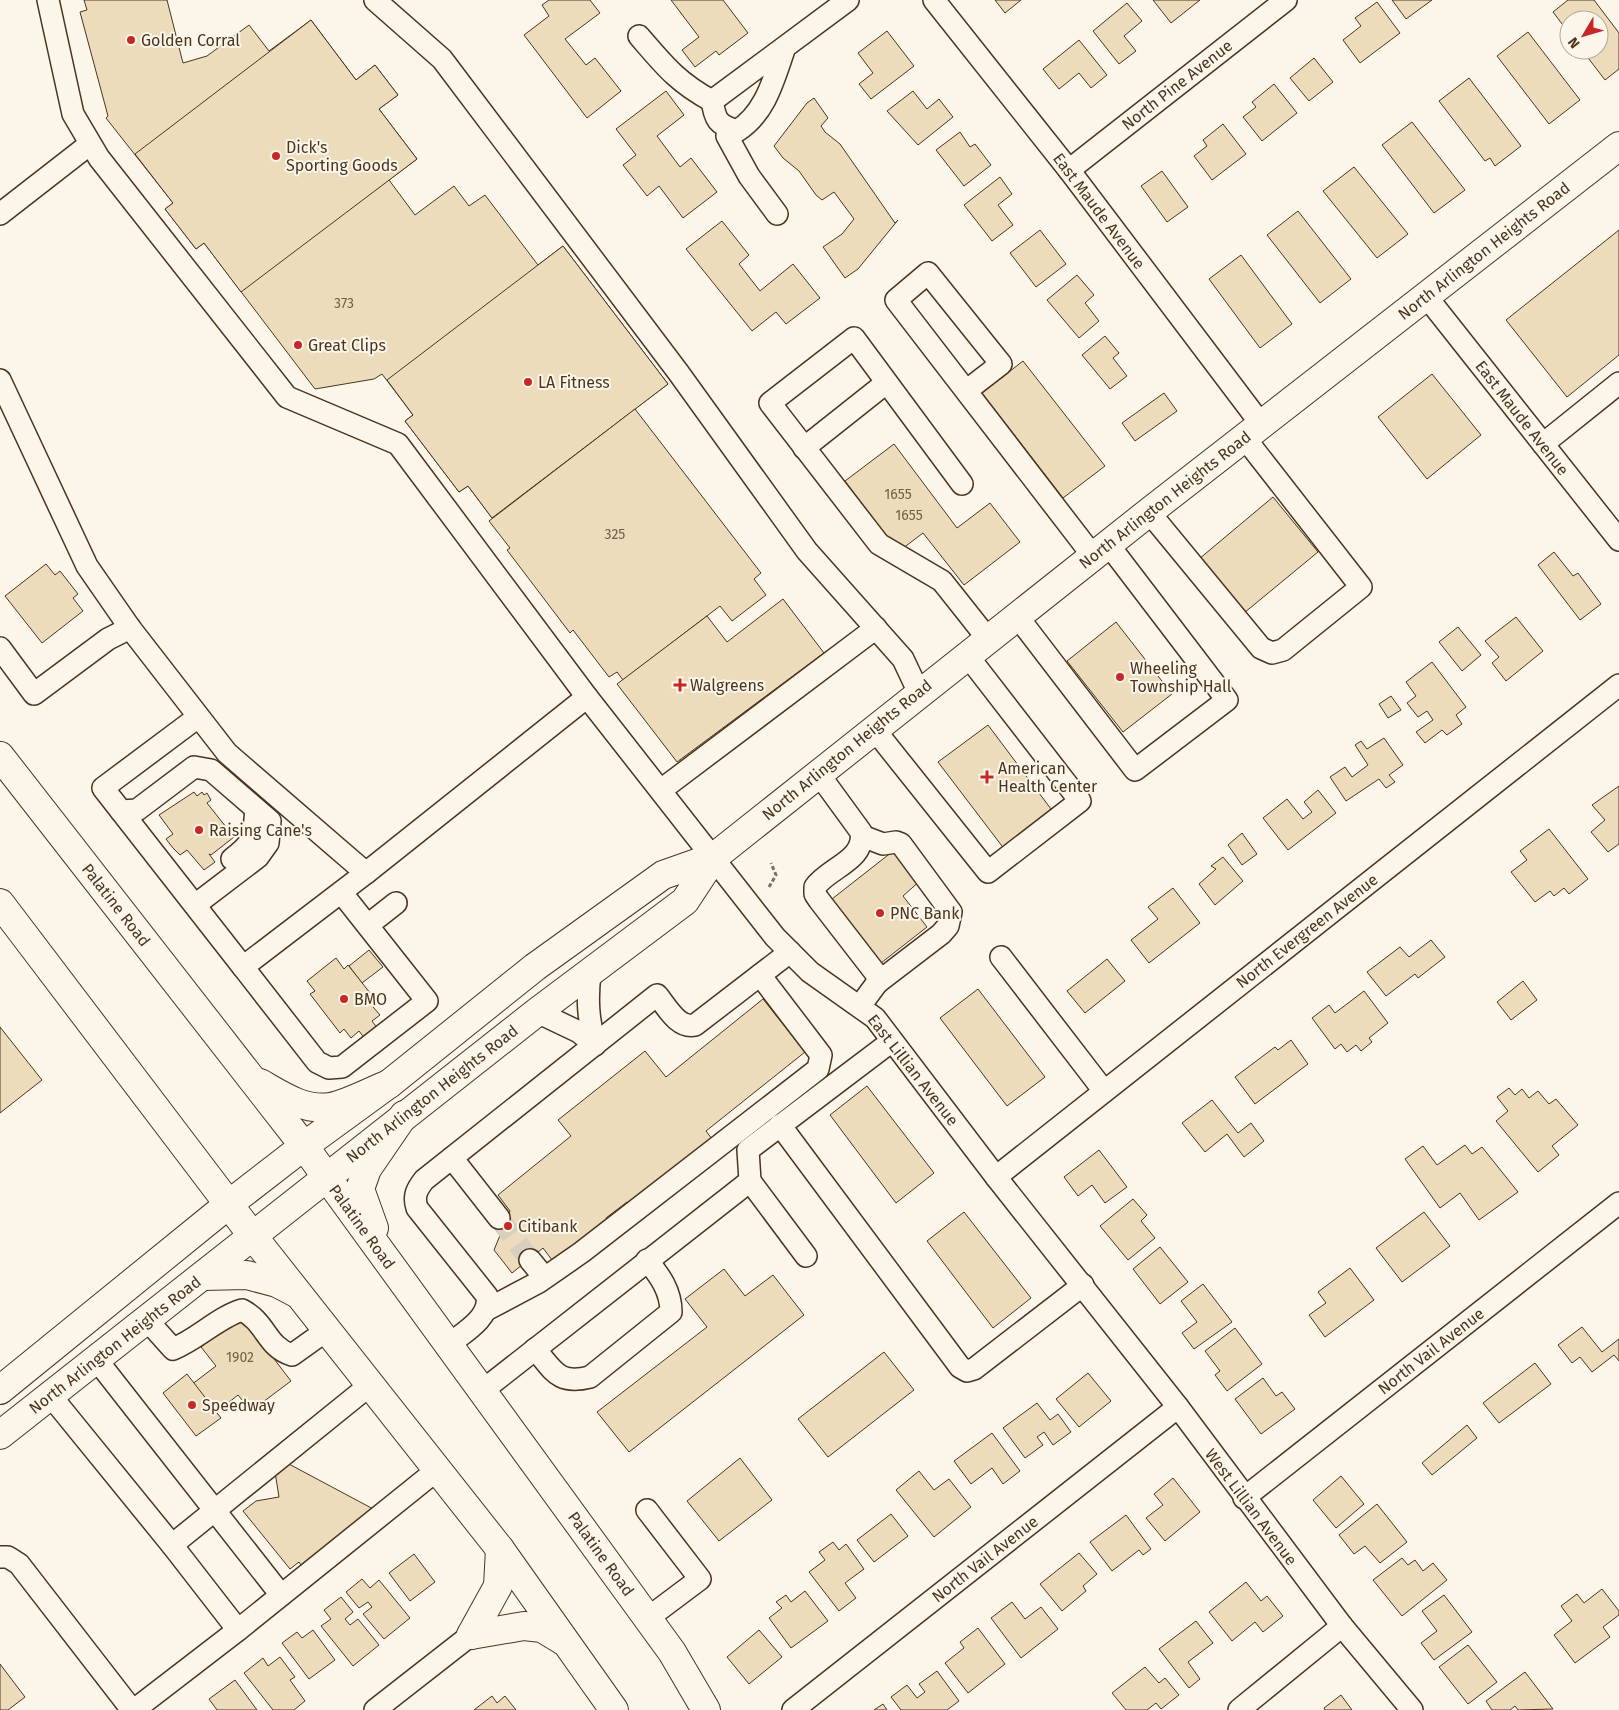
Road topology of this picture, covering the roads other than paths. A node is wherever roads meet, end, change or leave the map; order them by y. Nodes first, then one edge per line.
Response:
1 (48, 0) edge
2 (375, 0) edge
3 (848, 0) edge
4 (934, 0) edge
5 (1286, 0) edge
6 (639, 36) dead end
7 (785, 47) junction
8 (712, 101) junction
9 (729, 129) junction
10 (90, 144) junction
11 (1619, 146) edge
12 (1069, 170) junction
13 (0, 214) edge
14 (777, 214) dead end
15 (1426, 296) junction
16 (0, 380) edge
17 (886, 383) junction
18 (1619, 383) edge
19 (966, 391) junction
20 (1253, 431) junction
21 (1543, 444) junction
22 (804, 448) junction
23 (962, 484) dead end
24 (1149, 512) junction
25 (1619, 540) edge
26 (1100, 550) junction
27 (1017, 616) junction
28 (130, 628) junction
29 (876, 628) junction
30 (977, 647) junction
31 (0, 648) edge
32 (1619, 685) edge
33 (918, 693) junction
34 (587, 697) junction
35 (198, 717) junction
36 (874, 729) junction
37 (0, 756) edge
38 (202, 770) junction
39 (818, 773) junction
40 (661, 790) junction
41 (256, 809) junction
42 (122, 811) junction
43 (862, 836) junction
44 (143, 838) junction
45 (714, 857) junction
46 (366, 873) junction
47 (341, 892) junction
48 (191, 900) junction
49 (396, 903) dead end
50 (4, 916) edge
51 (368, 925) junction
52 (790, 952) junction
53 (1001, 957) dead end
54 (244, 967) junction
55 (590, 973) junction
56 (760, 975) junction
57 (877, 983) junction
58 (860, 1006) junction
59 (537, 1012) junction
60 (892, 1041) junction
61 (595, 1045) junction
62 (250, 1078) junction
63 (389, 1084) junction
64 (1104, 1091) junction
65 (404, 1115) junction
66 (780, 1125) junction
67 (304, 1146) junction
68 (452, 1158) junction
69 (326, 1177) junction
70 (996, 1177) junction
71 (750, 1181) junction
72 (229, 1204) junction
73 (1619, 1204) edge
74 (499, 1218) tunnel mouth
75 (252, 1235) junction
76 (383, 1256) junction
77 (806, 1256) dead end
78 (530, 1260) tunnel mouth
79 (647, 1260) junction
80 (203, 1276) junction
81 (544, 1277) junction
82 (1089, 1292) junction
83 (300, 1296) junction
84 (488, 1309) junction
85 (147, 1320) junction
86 (327, 1330) junction
87 (448, 1345) junction
88 (535, 1349) junction
89 (96, 1359) junction
90 (370, 1384) junction
91 (0, 1390) edge
92 (482, 1391) junction
93 (50, 1395) junction
94 (1178, 1407) junction
95 (0, 1435) edge
96 (437, 1470) junction
97 (1244, 1498) junction
98 (214, 1509) junction
99 (647, 1510) dead end
100 (172, 1545) junction
101 (500, 1549) junction
102 (0, 1557) edge
103 (281, 1595) junction
104 (648, 1618) junction
105 (1342, 1626) junction
106 (238, 1630) junction
107 (471, 1634) junction
108 (566, 1643) junction
109 (672, 1652) junction
110 (613, 1709) edge
111 (133, 1710) edge
112 (375, 1710) edge
113 (706, 1710) edge
114 (717, 1710) edge
115 (793, 1710) edge
116 (1239, 1710) edge
117 (1412, 1710) edge

1 - 10 street, East Lillian Avenue
2 - 29 street
3 - 7 street
4 - 12 street, East Maude Avenue
5 - 12 street, North Pine Avenue
6 - 8 street
7 - 8 street
7 - 9 street
8 - 9 street
9 - 14 street
10 - 13 street
10 - 34 street, East Lillian Avenue
11 - 15 main road, North Arlington Heights Road
12 - 20 street, East Maude Avenue
15 - 20 main road, North Arlington Heights Road
15 - 21 street, East Maude Avenue
16 - 28 street
17 - 22 street
17 - 22 street
17 - 23 street
18 - 21 street
19 - 19 street
19 - 26 street
20 - 24 main road, North Arlington Heights Road
20 - 24 street, East Maude Avenue
21 - 25 street, East Maude Avenue
22 - 30 street
24 - 26 main road, North Arlington Heights Road
26 - 27 main road, North Arlington Heights Road
26 - 27 street
27 - 30 main road, North Arlington Heights Road
28 - 31 street
28 - 35 street
29 - 33 street
29 - 40 street
30 - 33 main road, North Arlington Heights Road
30 - 36 street
32 - 64 street, North Evergreen Avenue
33 - 36 main road, North Arlington Heights Road
34 - 40 street, East Lillian Avenue
34 - 46 street
35 - 42 street
35 - 46 street
36 - 39 main road, North Arlington Heights Road
37 - 62 main road, Palatine Road
38 - 41 street
38 - 42 street
38 - 44 street
39 - 43 street
39 - 45 main road, North Arlington Heights Road
40 - 45 street, East Lillian Avenue
41 - 48 street
41 - 48 street
42 - 44 street
43 - 57 street
43 - 57 street
44 - 48 street
45 - 52 street, East Lillian Avenue
45 - 55 main road, North Arlington Heights Road
45 - 63 main road, North Arlington Heights Road
46 - 47 street
47 - 51 street
47 - 54 street
48 - 54 street
49 - 51 street
50 - 72 main road
51 - 54 street
52 - 56 street
52 - 58 street, East Lillian Avenue
53 - 64 street
55 - 59 main road, North Arlington Heights Road
55 - 61 street
56 - 61 street
56 - 81 street
57 - 58 street
58 - 60 street, East Lillian Avenue
59 - 61 street
59 - 65 main road, North Arlington Heights Road
60 - 66 street
60 - 70 street, East Lillian Avenue
61 - 68 street
62 - 63 main road
62 - 67 main road, Palatine Road
63 - 67 main road, North Arlington Heights Road
64 - 70 street, North Evergreen Avenue
65 - 69 main road, North Arlington Heights Road
65 - 76 main road
66 - 71 street
66 - 82 street
67 - 69 main road, Palatine Road
67 - 72 main road, North Arlington Heights Road
68 - 74 street
68 - 84 street
69 - 75 main road, North Arlington Heights Road
69 - 76 main road, Palatine Road
70 - 82 street, East Lillian Avenue
71 - 77 street
71 - 79 street
72 - 75 main road
72 - 91 main road, North Arlington Heights Road
73 - 97 street, North Vail Avenue
75 - 80 main road, North Arlington Heights Road
75 - 83 main road
76 - 87 main road, Palatine Road
78 - 81 street
79 - 88 street
79 - 88 street
80 - 83 main road
80 - 85 main road, North Arlington Heights Road
81 - 84 street
82 - 94 street, West Lillian Avenue
83 - 86 main road
84 - 87 street
85 - 86 street
85 - 89 main road, North Arlington Heights Road
86 - 90 main road
87 - 92 main road, Palatine Road
88 - 92 street
89 - 93 main road, North Arlington Heights Road
89 - 98 street
90 - 96 main road
90 - 98 street
92 - 104 main road, Palatine Road
93 - 95 main road, North Arlington Heights Road
93 - 100 street
94 - 97 street, West Lillian Avenue
94 - 115 street, North Vail Avenue
96 - 101 main road
96 - 103 street
97 - 105 street, West Lillian Avenue
98 - 100 street
98 - 103 street
99 - 104 street
100 - 106 street
101 - 107 main road
101 - 108 main road
102 - 111 street
103 - 106 street
104 - 109 main road, Palatine Road
105 - 116 street
105 - 117 street, West Lillian Avenue
106 - 111 street
107 - 108 main road
107 - 112 street
108 - 110 main road
109 - 113 main road, Palatine Road
109 - 114 main road

